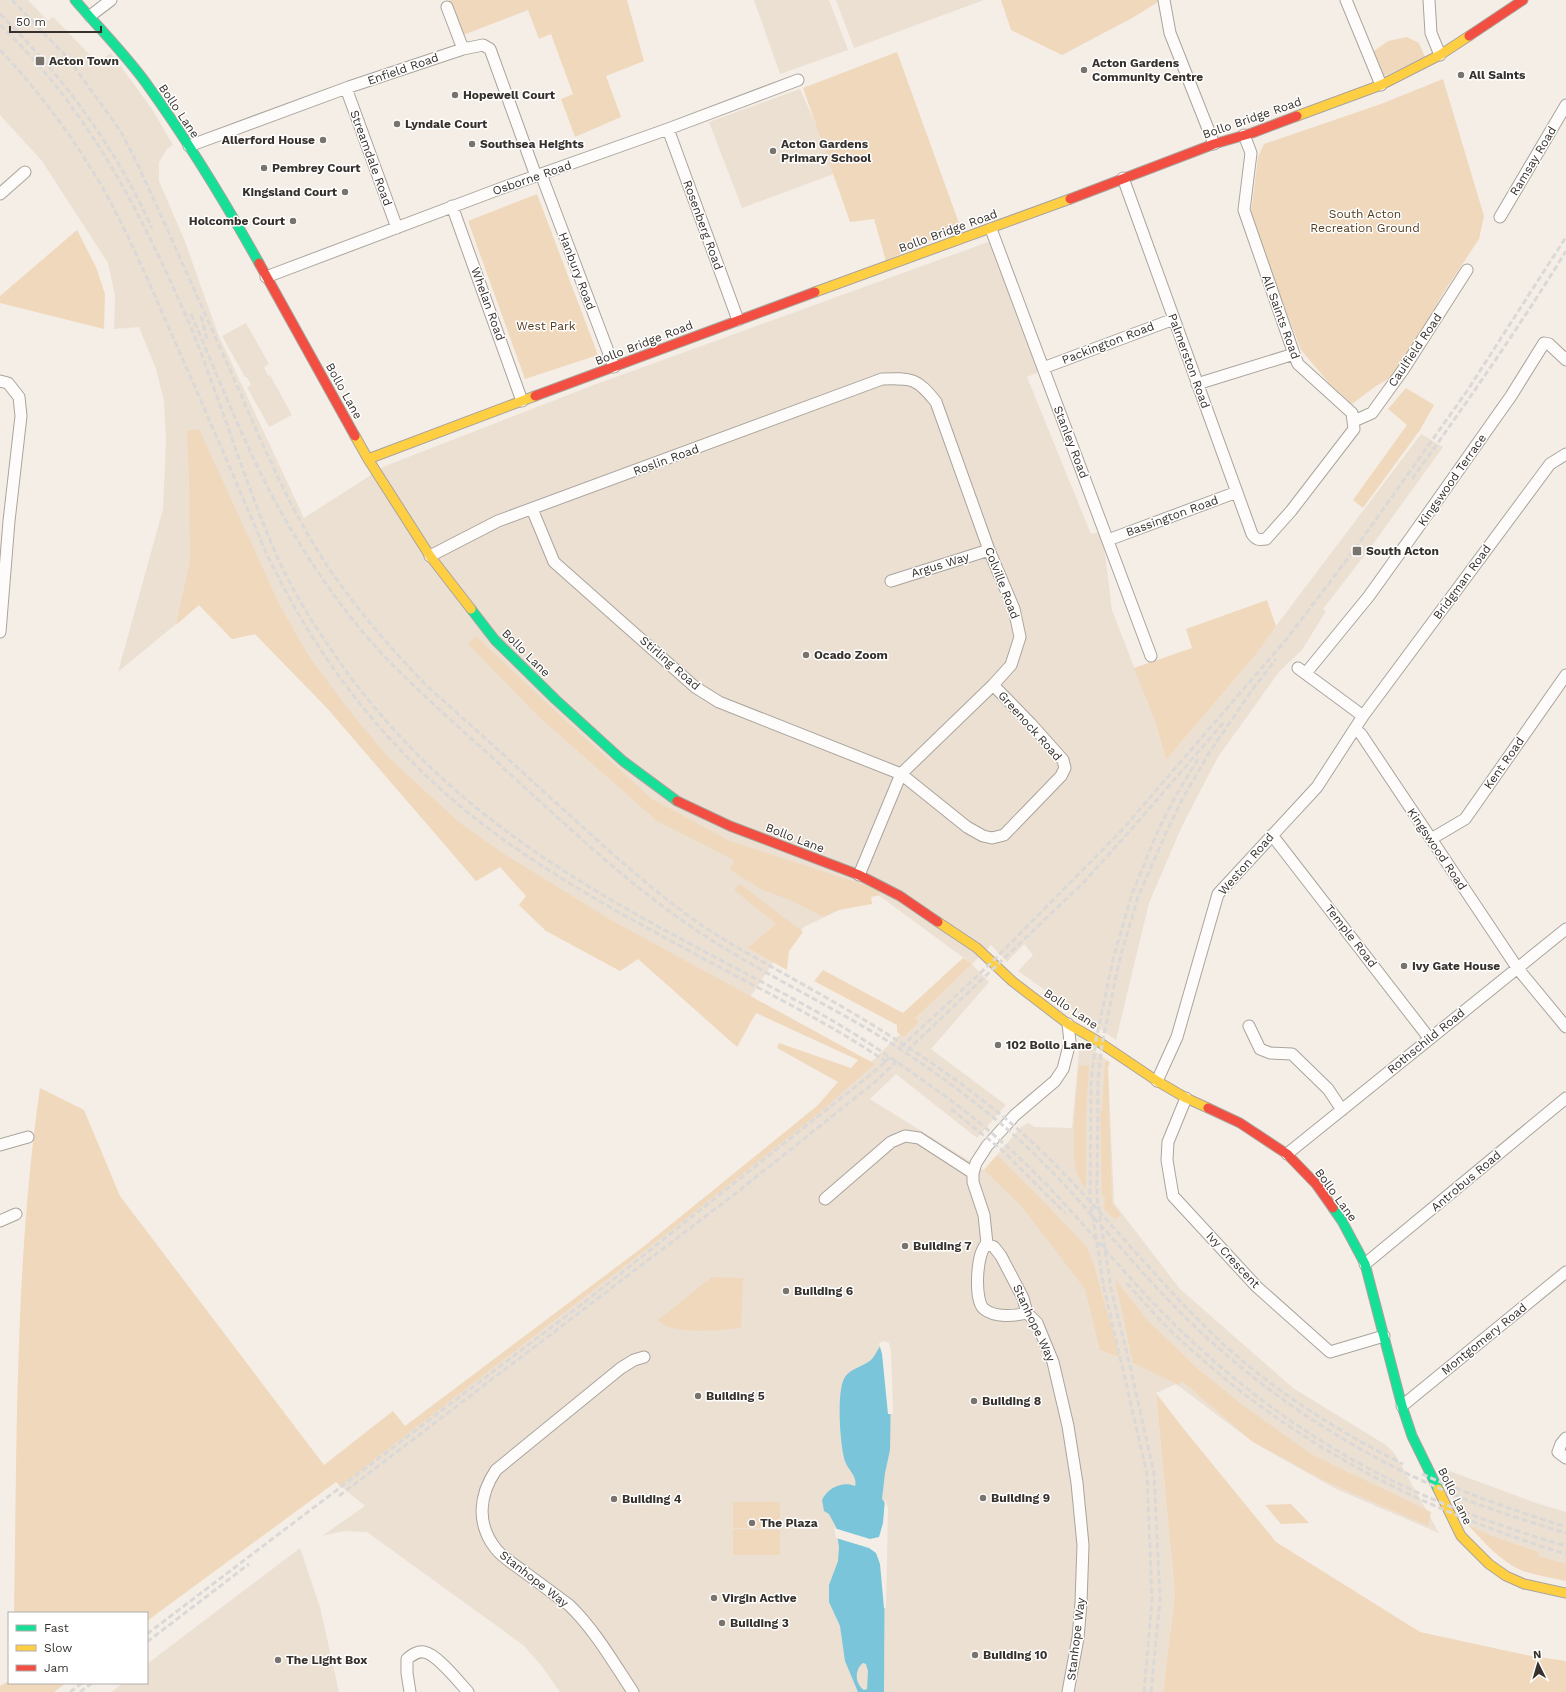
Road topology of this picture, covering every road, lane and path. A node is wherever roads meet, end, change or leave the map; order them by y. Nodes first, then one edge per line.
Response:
1 (75, 0) edge
2 (111, 0) edge
3 (1164, 0) edge
4 (1346, 0) edge
5 (1428, 0) edge
6 (1523, 0) edge
7 (447, 7) dead end
8 (90, 16) junction
9 (463, 49) junction
10 (1440, 55) junction
11 (798, 80) dead end
12 (1381, 85) junction
13 (346, 88) junction
14 (1566, 105) edge
15 (668, 129) junction
16 (1244, 135) junction
17 (1214, 144) junction
18 (189, 146) junction
19 (25, 172) dead end
20 (538, 175) junction
21 (1123, 178) junction
22 (0, 194) edge
23 (452, 206) junction
24 (1500, 217) dead end
25 (397, 228) junction
26 (991, 229) junction
27 (1468, 270) dead end
28 (266, 277) junction
29 (1174, 319) junction
30 (738, 320) junction
31 (1294, 354) junction
32 (1566, 360) edge
33 (614, 367) junction
34 (1043, 368) junction
35 (906, 378) joint
36 (0, 381) edge
37 (1197, 384) junction
38 (522, 401) junction
39 (1354, 421) junction
40 (1566, 454) edge
41 (368, 459) junction
42 (1237, 492) junction
43 (532, 509) junction
44 (1108, 540) junction
45 (989, 550) junction
46 (430, 556) junction
47 (891, 581) dead end
48 (0, 632) edge
49 (1151, 656) dead end
50 (1566, 675) edge
51 (993, 685) junction
52 (1363, 716) junction
53 (1356, 730) junction
54 (901, 774) junction
55 (1272, 835) junction
56 (1431, 838) junction
57 (859, 875) junction
58 (1566, 929) edge
59 (1518, 969) junction
60 (1068, 1024) junction
61 (1249, 1026) dead end
62 (1566, 1027) edge
63 (1429, 1038) junction
64 (1157, 1081) junction
65 (1186, 1098) junction
66 (1566, 1098) edge
67 (1342, 1110) junction
68 (28, 1137) dead end
69 (0, 1145) edge
70 (1287, 1154) junction
71 (973, 1173) junction
72 (825, 1198) dead end
73 (16, 1214) dead end
74 (0, 1220) edge
75 (987, 1244) junction
76 (1365, 1264) junction
77 (1566, 1272) edge
78 (1027, 1313) junction
79 (1384, 1336) junction
80 (644, 1357) dead end
81 (1402, 1406) junction
82 (1566, 1438) edge
83 (1564, 1457) edge
84 (1566, 1594) edge
85 (410, 1692) edge
86 (468, 1692) edge
87 (633, 1692) edge
88 (1068, 1692) edge

1 - 8 street, Bollo Lane
2 - 8 street
3 - 17 street
4 - 12 street
5 - 10 street
6 - 10 street, Bollo Bridge Road
7 - 9 street
8 - 18 street, Bollo Lane
9 - 13 street, Enfield Road
9 - 20 street, Enfield Road
10 - 12 street, Bollo Bridge Road
11 - 15 street, Osborne Road
12 - 16 street, Bollo Bridge Road
13 - 18 street, Enfield Road
13 - 25 street, Streamdale Road
14 - 24 street, Ramsay Road
15 - 20 street, Osborne Road
15 - 30 street, Rosenberg Road
16 - 17 street, Bollo Bridge Road
16 - 31 street, All Saints Road
17 - 21 street, Bollo Bridge Road
18 - 28 street, Bollo Lane
19 - 22 street
20 - 23 street, Osborne Road
20 - 33 street, Hanbury Road
21 - 26 street, Bollo Bridge Road
21 - 29 street, Palmerston Road
23 - 25 street, Osborne Road
23 - 38 street, Whelan Road
25 - 28 street, Osborne Road
26 - 30 street, Bollo Bridge Road
26 - 34 street, Stanley Road
27 - 39 street, Caulfield Road
28 - 41 street, Bollo Lane
29 - 34 street, Packington Road
29 - 37 street, Palmerston Road
30 - 33 street, Bollo Bridge Road
31 - 37 street
31 - 39 street, All Saints Road
32 - 52 street, Kingswood Terrace
33 - 38 street, Bollo Bridge Road
34 - 44 street, Stanley Road
35 - 43 street, Roslin Road
35 - 45 street, Colville Road
36 - 48 street
37 - 42 street, Palmerston Road
38 - 41 street, Bollo Bridge Road
39 - 42 street, Palmerston Road
40 - 52 street, Bridgman Road
41 - 46 street, Bollo Lane
42 - 44 street, Bassington Road
43 - 46 street, Roslin Road
43 - 54 street, Stirling Road
44 - 49 street, Stanley Road
45 - 47 street, Argus Way
45 - 51 street, Colville Road
46 - 57 street, Bollo Lane
50 - 56 street, Kent Road
51 - 54 street, Colville Road
51 - 54 street, Greenock Road
52 - 53 street, Weston Road
53 - 55 street, Weston Road
53 - 56 street, Kingswood Road
54 - 57 street, Colville Road
55 - 63 street, Temple Road
55 - 64 street, Weston Road
56 - 59 street, Kingswood Road
57 - 60 street, Bollo Lane
58 - 59 street, Rothschild Road
59 - 62 street, Kingswood Road
59 - 63 street, Rothschild Road
60 - 64 street, Bollo Lane
60 - 71 street
61 - 67 street
63 - 67 street, Rothschild Road
64 - 65 street, Bollo Lane
65 - 70 street, Bollo Lane
65 - 79 street, Ivy Crescent
66 - 76 street, Antrobus Road
67 - 70 street, Rothschild Road
68 - 69 street
70 - 76 street, Bollo Lane
71 - 72 street
71 - 75 street
73 - 74 street
75 - 78 street, Stanhope Way
75 - 78 street
76 - 79 street, Bollo Lane
77 - 81 street, Montgomery Road
78 - 88 street, Stanhope Way
79 - 81 street, Bollo Lane
80 - 87 street, Stanhope Way
81 - 84 street, Bollo Lane
82 - 83 street
85 - 86 street

